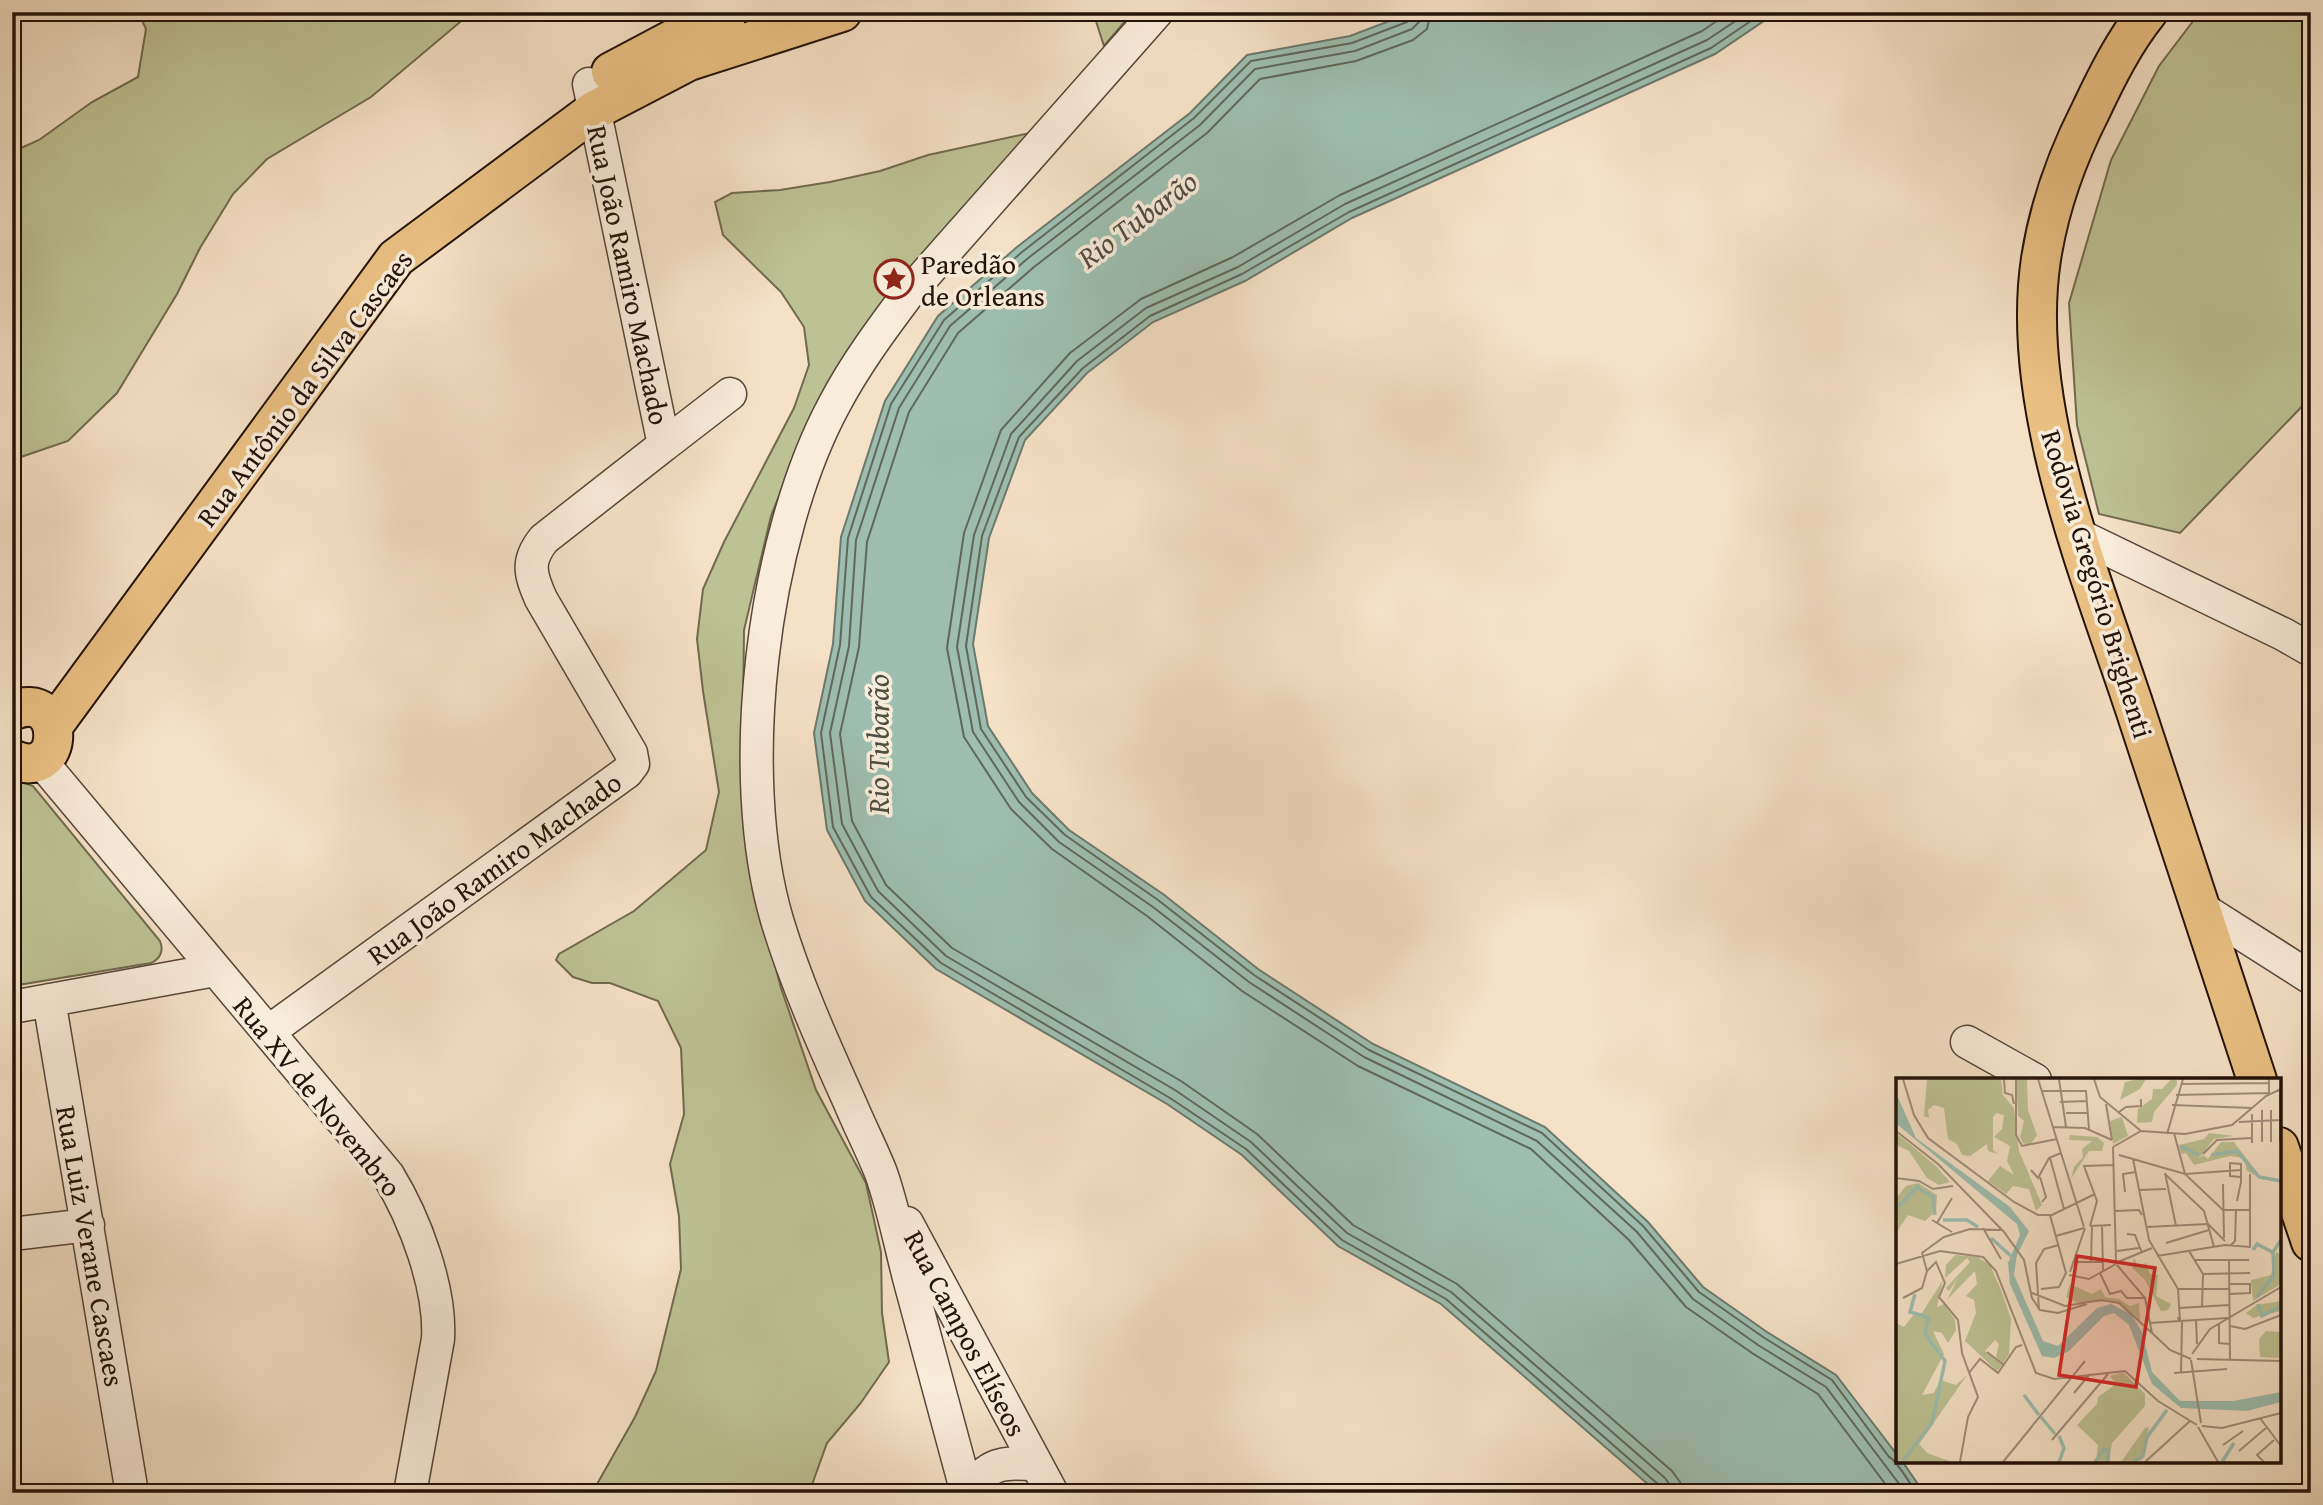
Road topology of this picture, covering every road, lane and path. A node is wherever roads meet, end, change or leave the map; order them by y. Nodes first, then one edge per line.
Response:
1 (754, 12) edge
2 (842, 12) edge
3 (1157, 12) edge
4 (2148, 12) edge
5 (592, 97) junction
6 (730, 394) dead end
7 (664, 445) junction
8 (2077, 534) junction
9 (2311, 650) edge
10 (25, 741) edge
11 (2201, 908) junction
12 (215, 970) junction
13 (2311, 978) edge
14 (49, 1000) junction
15 (12, 1007) edge
16 (268, 1032) junction
17 (1967, 1042) dead end
18 (2031, 1078) edge
19 (2256, 1078) edge
20 (2281, 1154) edge
21 (881, 1174) junction
22 (88, 1225) junction
23 (2302, 1231) edge
24 (12, 1234) edge
25 (1037, 1465) junction
26 (132, 1493) edge
27 (410, 1493) edge
28 (967, 1493) edge
29 (1052, 1493) edge

1 - 5 main road, Rua Antônio da Silva Cascaes
2 - 5 main road, Rua Antônio da Silva Cascaes
3 - 21 street
4 - 8 main road, Rodovia Gregório Brighenti
5 - 7 street, Rua João Ramiro Machado
5 - 10 main road, Rua Antônio da Silva Cascaes
6 - 7 street
7 - 16 street, Rua João Ramiro Machado
8 - 9 street
8 - 11 main road, Rodovia Gregório Brighenti
10 - 12 street, Rua XV de Novembro
11 - 13 street
11 - 19 main road, Rodovia Gregório Brighenti
12 - 14 street
12 - 16 street, Rua XV de Novembro
14 - 15 street
14 - 22 street, Rua Luiz Verane Cascaes
16 - 27 street, Rua XV de Novembro
17 - 18 street
20 - 23 main road
21 - 25 street, Rua Campos Elíseos
21 - 28 street
22 - 24 street
22 - 26 street, Rua Luiz Verane Cascaes
25 - 28 street
25 - 29 street, Rua Campos Elíseos

